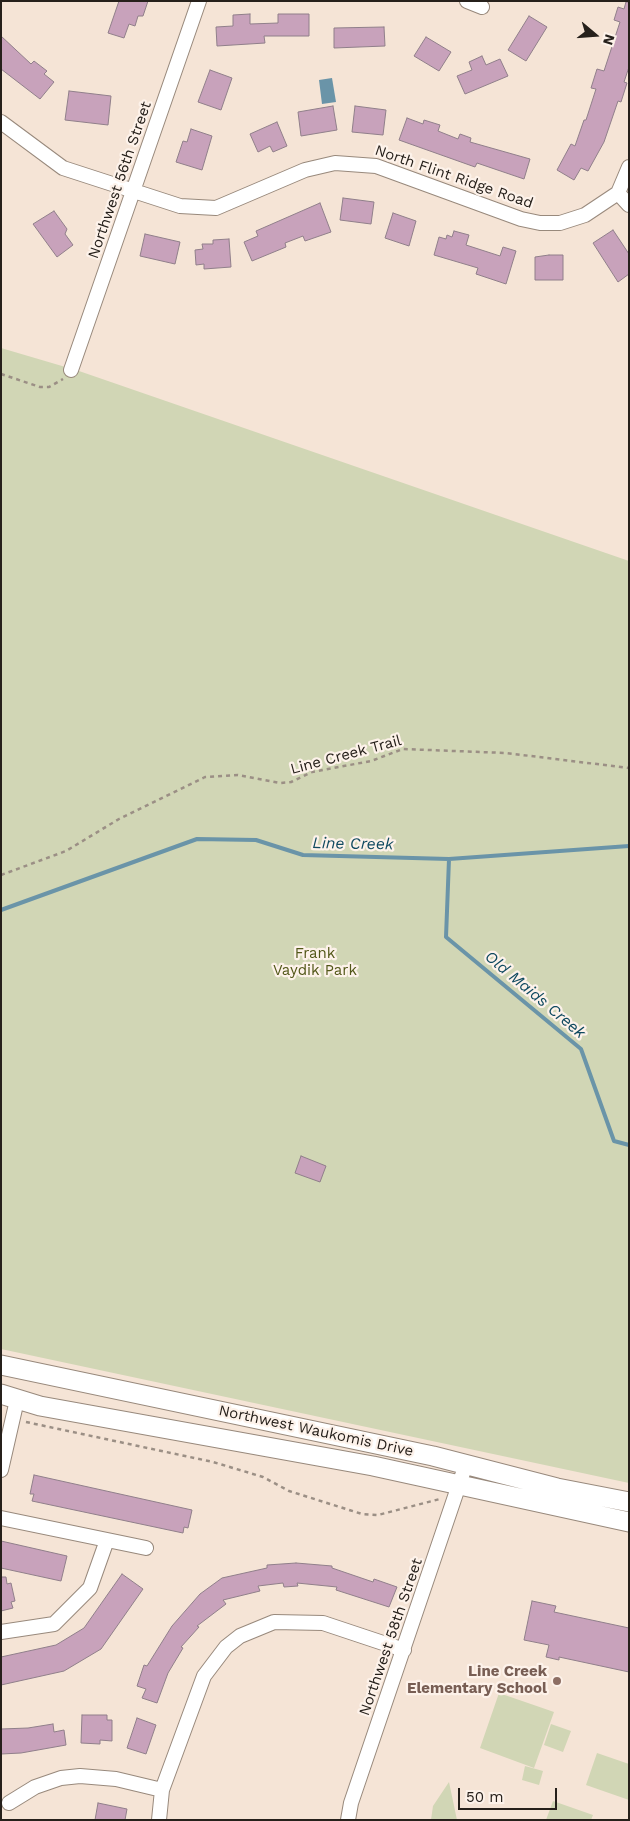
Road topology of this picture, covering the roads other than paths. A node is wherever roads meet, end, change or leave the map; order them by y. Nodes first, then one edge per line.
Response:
1 (199, 1) edge
2 (467, 1) edge
3 (482, 7) dead end
4 (1, 122) edge
5 (629, 167) edge
6 (133, 191) junction
7 (618, 193) junction
8 (629, 205) edge
9 (71, 370) road end
10 (1, 1365) edge
11 (9, 1397) edge
12 (466, 1464) junction
13 (1, 1470) edge
14 (457, 1493) junction
15 (629, 1502) edge
16 (1, 1518) edge
17 (629, 1522) edge
18 (107, 1540) junction
19 (146, 1548) dead end
20 (1, 1632) edge
21 (404, 1650) junction
22 (162, 1790) junction
23 (9, 1803) dead end
24 (159, 1820) edge
25 (348, 1820) edge

1 - 6 street, Northwest 56th Street
2 - 3 street
4 - 6 street, North Flint Ridge Road
5 - 7 street
6 - 7 street, North Flint Ridge Road
6 - 9 street, Northwest 56th Street
7 - 8 street
10 - 12 main road, Northwest Waukomis Drive
11 - 13 street
11 - 14 main road, Northwest Waukomis Drive
12 - 14 street, Northwest 58th Street
12 - 15 main road, Northwest Waukomis Drive
14 - 17 main road, Northwest Waukomis Drive
14 - 21 street, Northwest 58th Street
16 - 18 street
18 - 19 street
18 - 20 street
21 - 22 street
21 - 25 street, Northwest 58th Street
22 - 23 street
22 - 24 street

